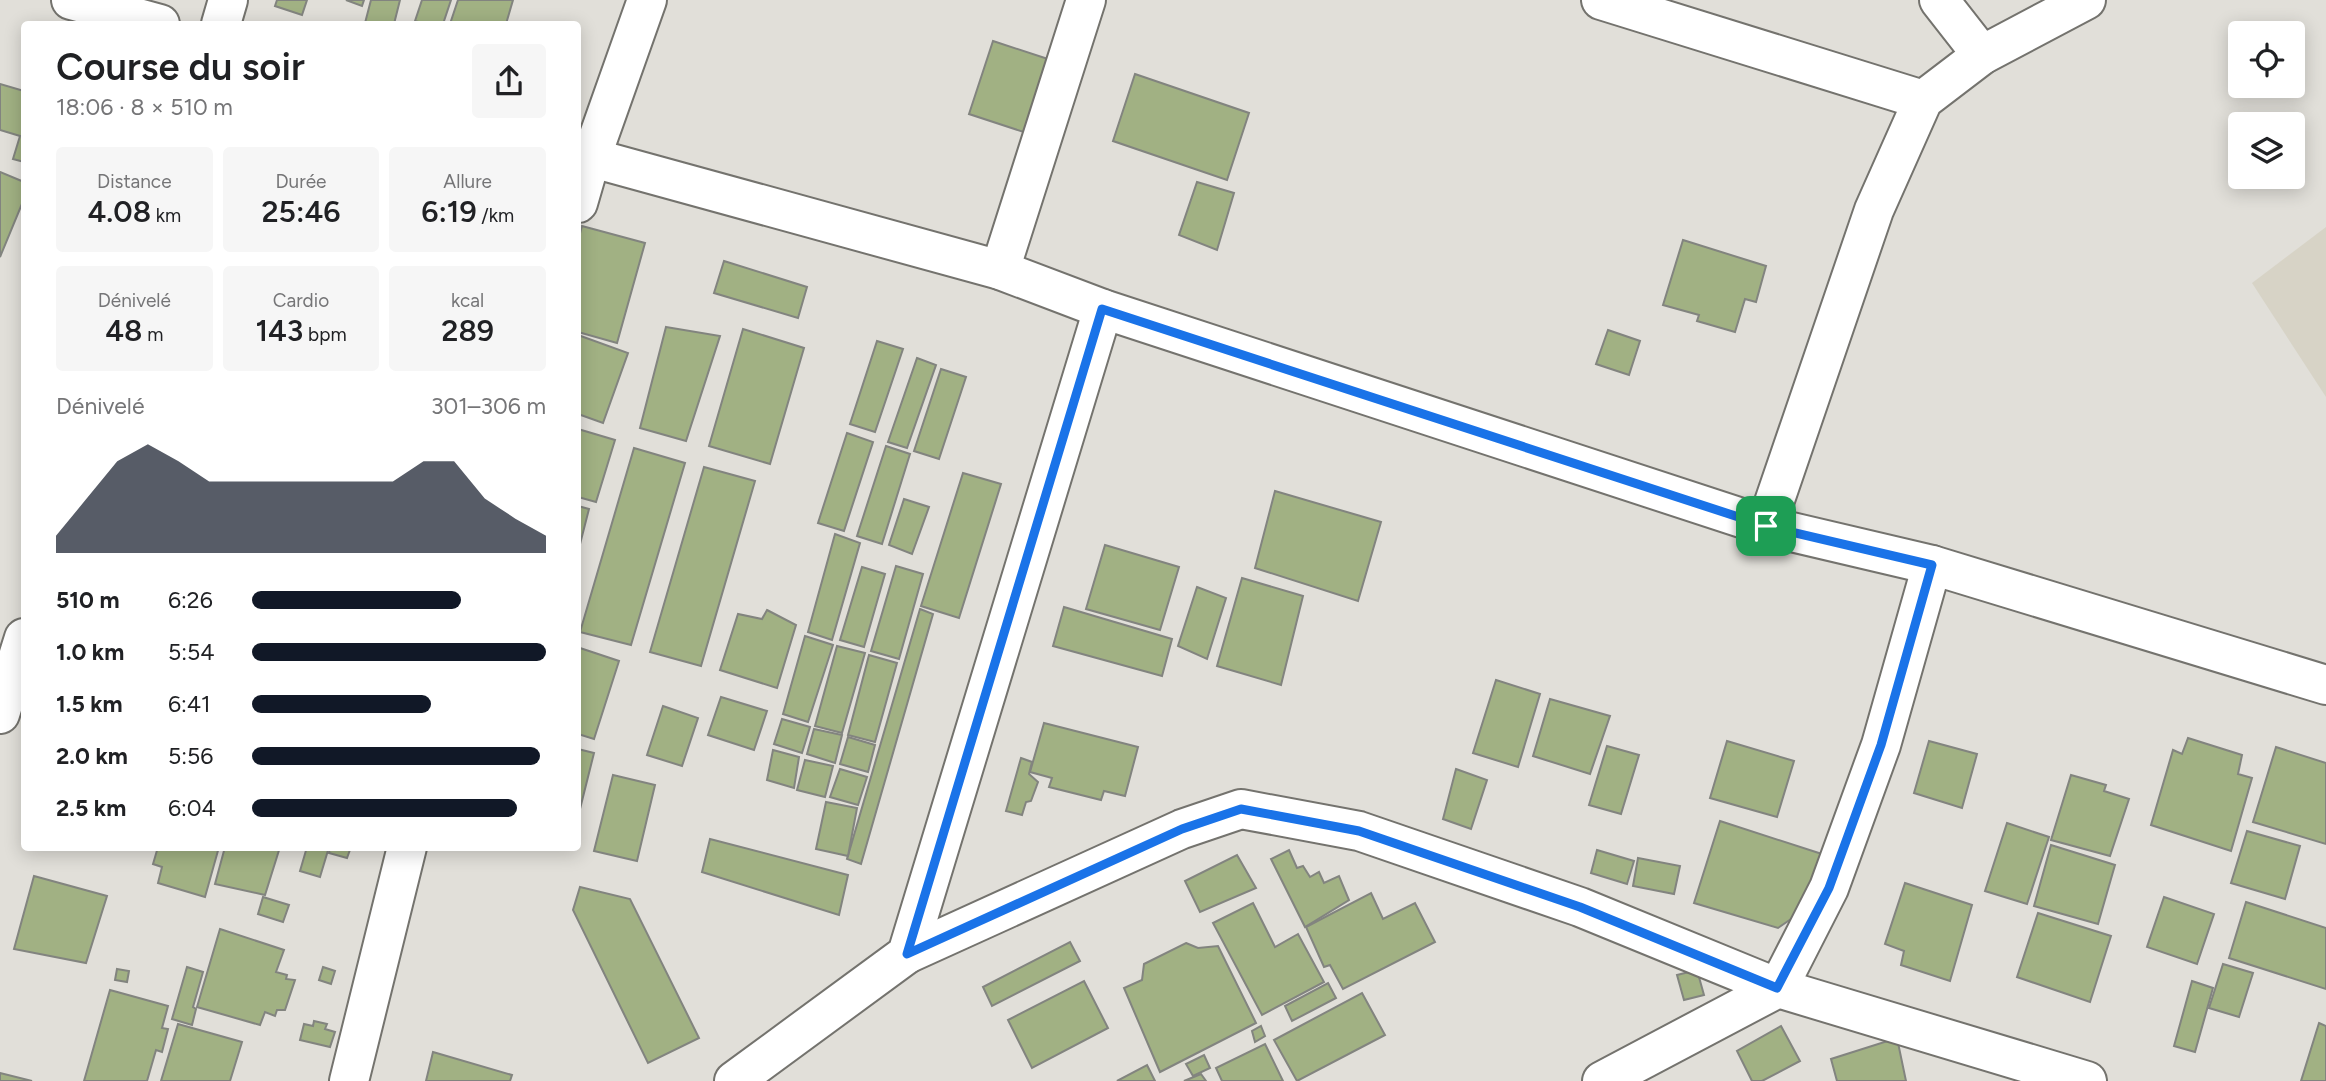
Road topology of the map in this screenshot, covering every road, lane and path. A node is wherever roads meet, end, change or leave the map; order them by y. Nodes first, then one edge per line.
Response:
1 (71, 0) edge
2 (228, 0) edge
3 (647, 0) edge
4 (1086, 0) edge
5 (1601, 0) edge
6 (1939, 0) edge
7 (2086, 0) edge
8 (149, 21) edge
9 (222, 21) edge
10 (1982, 55) junction
11 (1923, 100) junction
12 (584, 156) edge
13 (581, 180) edge
14 (1000, 270) junction
15 (1102, 309) junction
16 (1766, 526) junction
17 (1932, 565) junction
18 (21, 648) edge
19 (2326, 685) edge
20 (0, 714) edge
21 (406, 851) edge
22 (907, 954) junction
23 (1777, 988) junction
24 (349, 1081) edge
25 (734, 1081) edge
26 (1602, 1081) edge
27 (2087, 1081) edge

1 - 8 street
2 - 9 street
3 - 12 street
4 - 14 street
5 - 11 street
6 - 10 street
7 - 10 street
10 - 11 street
11 - 16 street
12 - 13 street
12 - 14 street
14 - 15 street
15 - 16 street
15 - 22 street
16 - 17 street
17 - 19 street
17 - 23 street
18 - 20 street
21 - 24 street
22 - 23 street
22 - 25 street
23 - 26 street
23 - 27 street

